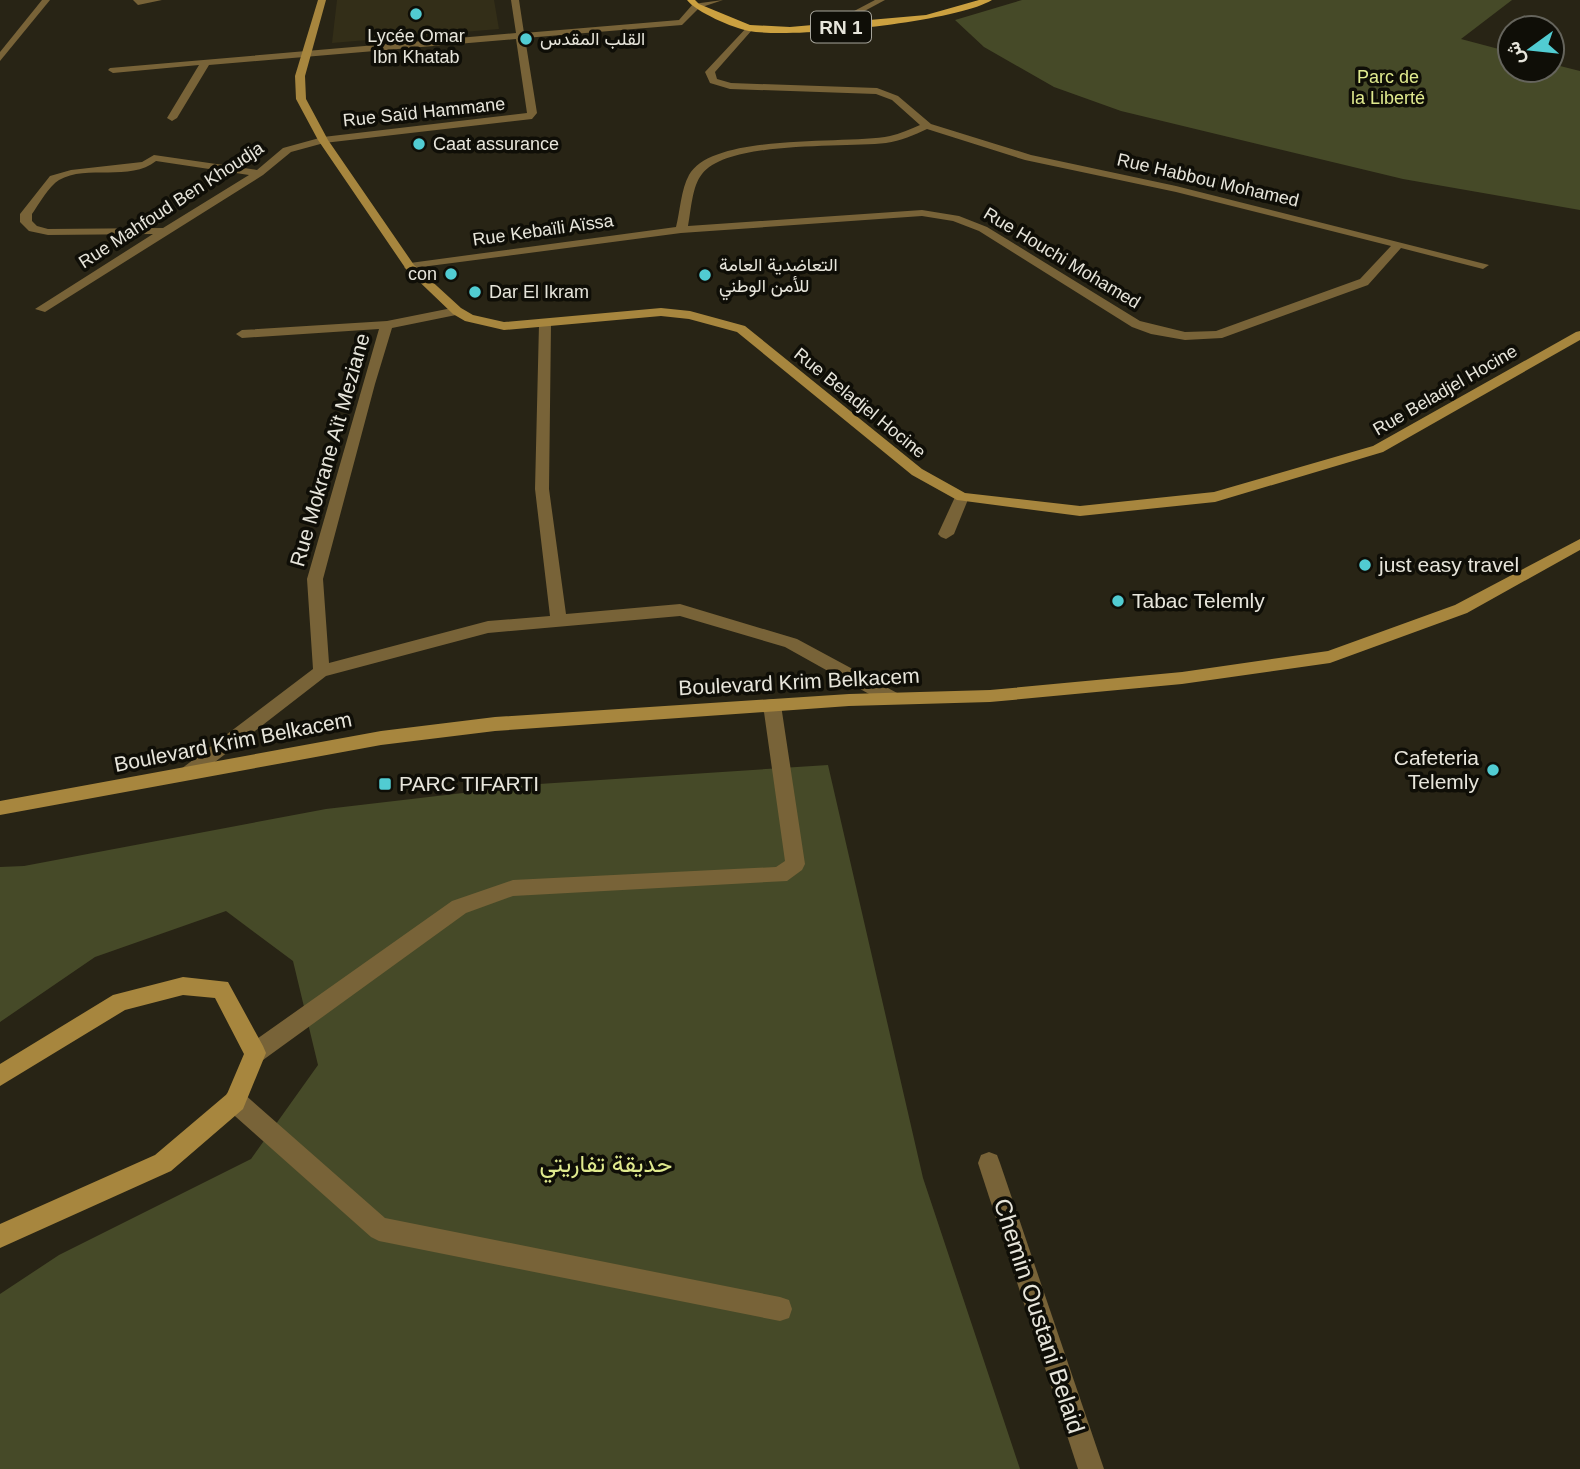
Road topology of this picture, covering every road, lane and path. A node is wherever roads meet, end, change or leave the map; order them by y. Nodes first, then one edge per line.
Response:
1 (46, 0) edge
2 (158, 0) edge
3 (322, 0) edge
4 (515, 0) edge
5 (719, 0) edge
6 (881, 0) edge
7 (988, 0) edge
8 (137, 1) edge
9 (694, 3) edge
10 (749, 27) junction
11 (826, 28) junction
12 (520, 36) junction
13 (305, 52) junction
14 (0, 58) edge
15 (206, 62) junction
16 (113, 70) dead end
17 (172, 118) dead end
18 (927, 126) junction
19 (323, 140) junction
20 (259, 173) junction
21 (681, 230) junction
22 (162, 231) junction
23 (1398, 245) junction
24 (1483, 265) dead end
25 (410, 267) junction
26 (41, 309) dead end
27 (457, 311) junction
28 (545, 324) junction
29 (387, 326) junction
30 (242, 334) dead end
31 (1580, 335) edge
32 (961, 497) junction
33 (946, 534) dead end
34 (1580, 544) edge
35 (559, 620) junction
36 (321, 670) junction
37 (893, 699) junction
38 (772, 705) junction
39 (187, 774) junction
40 (0, 808) edge
41 (255, 1053) junction
42 (0, 1076) edge
43 (235, 1101) junction
44 (989, 1163) dead end
45 (0, 1236) edge
46 (780, 1309) dead end
47 (1091, 1469) edge

1 - 14 street
2 - 8 street
3 - 13 street, Rue Beladjel Hocine
4 - 12 street
5 - 9 street
6 - 11 street
7 - 11 main road, RN 1
9 - 10 main road, RN 1
9 - 12 street
10 - 11 main road, RN 1
10 - 18 street
12 - 13 street
12 - 19 street, Rue Saïd Hammane
13 - 15 street
13 - 19 street, Rue Beladjel Hocine
15 - 16 street
15 - 17 street
18 - 21 street
18 - 23 street, Rue Habbou Mohamed
19 - 20 street, Rue Mahfoud Ben Khoudja
19 - 25 street, Rue Beladjel Hocine
20 - 22 street, Rue Mahfoud Ben Khoudja
20 - 22 street
21 - 23 street, Rue Houchi Mohamed
21 - 25 street, Rue Kebaïli Aïssa
22 - 26 street, Rue Mahfoud Ben Khoudja
23 - 24 street, Rue Habbou Mohamed
25 - 27 street, Rue Beladjel Hocine
27 - 28 street, Rue Beladjel Hocine
27 - 29 street
28 - 32 street, Rue Beladjel Hocine
28 - 35 street
29 - 30 street
29 - 36 street, Rue Mokrane Aït Meziane
31 - 32 street, Rue Beladjel Hocine
32 - 33 street
34 - 37 street, Boulevard Krim Belkacem
35 - 36 street
35 - 37 street
36 - 39 street
37 - 38 street, Boulevard Krim Belkacem
38 - 39 street, Boulevard Krim Belkacem
38 - 41 street
39 - 40 street, Boulevard Krim Belkacem
41 - 42 street
41 - 43 street
43 - 45 street
43 - 46 street
44 - 47 street, Chemin Oustani Belaid

